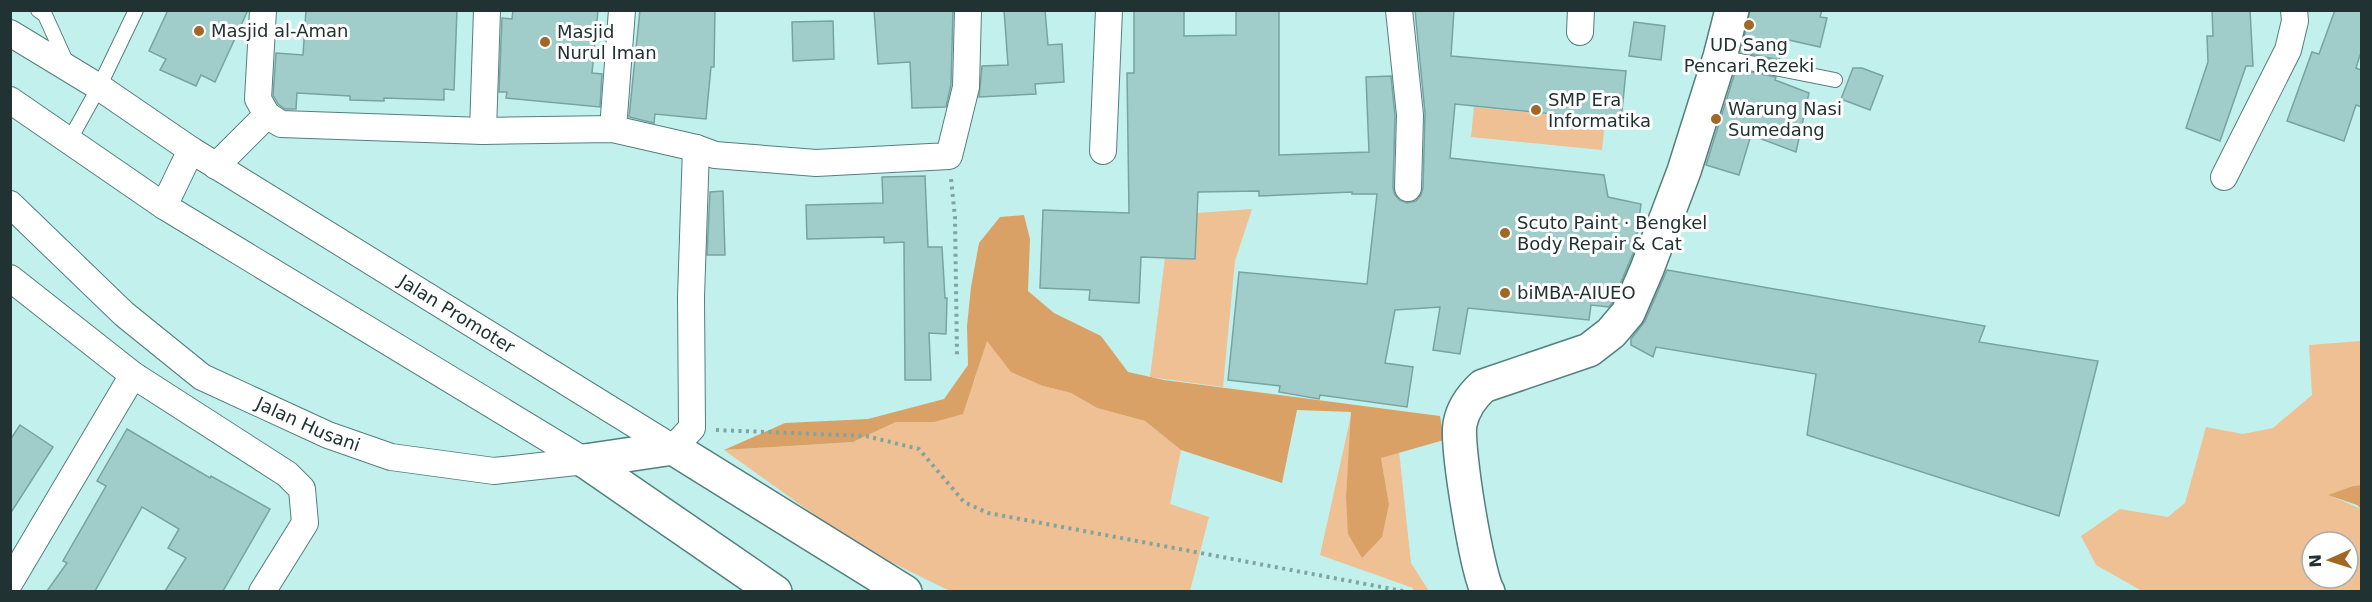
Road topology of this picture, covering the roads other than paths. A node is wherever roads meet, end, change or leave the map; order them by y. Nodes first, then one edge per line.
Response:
1 (38, 10) edge
2 (136, 10) edge
3 (263, 10) edge
4 (487, 10) edge
5 (622, 10) edge
6 (968, 10) edge
7 (1109, 10) edge
8 (1399, 10) edge
9 (1732, 10) edge
10 (2294, 10) edge
11 (10, 33) edge
12 (1720, 57) junction
13 (70, 70) junction
14 (1835, 80) dead end
15 (99, 87) junction
16 (10, 100) edge
17 (267, 115) junction
18 (613, 129) junction
19 (483, 131) junction
20 (69, 141) junction
21 (696, 148) junction
22 (191, 150) junction
23 (1102, 151) dead end
24 (216, 166) junction
25 (2224, 177) dead end
26 (1408, 188) dead end
27 (10, 204) edge
28 (164, 206) junction
29 (10, 278) edge
30 (134, 375) junction
31 (683, 438) junction
32 (585, 461) junction
33 (10, 582) edge
34 (262, 591) edge
35 (775, 591) edge
36 (904, 591) edge
37 (1488, 591) edge

1 - 13 lane
2 - 15 lane
3 - 17 street
4 - 19 street
5 - 18 street
6 - 21 street
7 - 23 street
8 - 26 street
9 - 12 street
10 - 25 street
11 - 13 street, Jalan Promoter
12 - 14 lane
12 - 37 street
13 - 15 street, Jalan Promoter
15 - 20 lane
15 - 22 street, Jalan Promoter
16 - 20 street
17 - 19 street
17 - 24 street
18 - 19 street
18 - 21 street
20 - 28 street
21 - 31 street
22 - 24 street, Jalan Promoter
22 - 28 street
24 - 31 street, Jalan Promoter
27 - 32 street, Jalan Husani
28 - 32 street
29 - 30 street
30 - 33 street
30 - 34 street
31 - 32 street, Jalan Husani
31 - 36 street, Jalan Promoter
32 - 35 street

